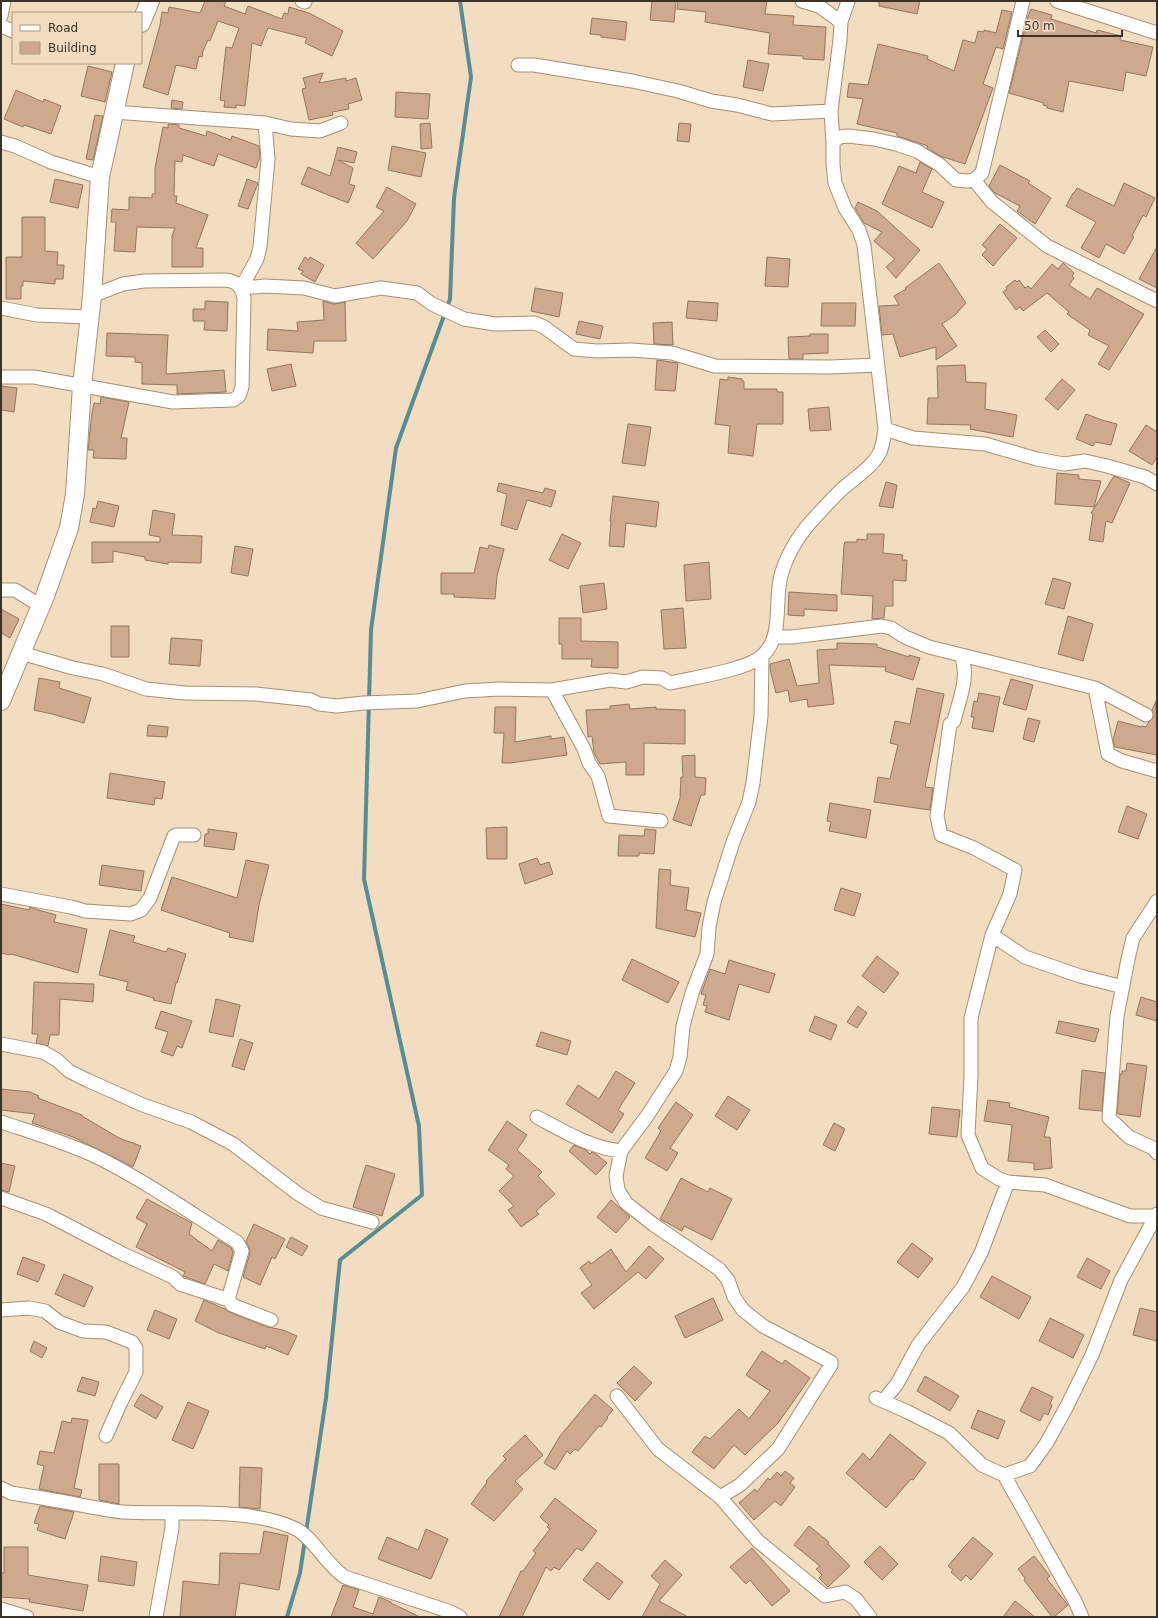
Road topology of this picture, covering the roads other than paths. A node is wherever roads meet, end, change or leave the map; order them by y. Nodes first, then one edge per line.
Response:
1 (4, 1) edge
2 (150, 1) edge
3 (802, 1) edge
4 (848, 1) edge
5 (1023, 1) edge
6 (1057, 1) edge
7 (1, 16) edge
8 (142, 21) edge
9 (841, 22) junction
10 (1, 26) edge
11 (12, 31) edge
12 (1157, 33) edge
13 (125, 64) edge
14 (518, 65) dead end
15 (831, 111) junction
16 (113, 112) junction
17 (265, 123) junction
18 (341, 124) dead end
19 (1, 142) edge
20 (833, 143) junction
21 (100, 177) junction
22 (974, 180) junction
23 (241, 288) junction
24 (92, 296) junction
25 (1157, 301) edge
26 (1, 308) edge
27 (90, 317) junction
28 (877, 365) junction
29 (1, 377) edge
30 (82, 386) junction
31 (885, 429) junction
32 (1157, 484) edge
33 (1, 590) edge
34 (41, 606) junction
35 (774, 637) junction
36 (21, 653) junction
37 (962, 655) junction
38 (762, 656) junction
39 (1095, 688) junction
40 (552, 690) junction
41 (2, 698) edge
42 (1146, 715) dead end
43 (1157, 771) edge
44 (661, 821) dead end
45 (194, 835) dead end
46 (1, 894) edge
47 (1157, 901) edge
48 (992, 936) junction
49 (1122, 987) junction
50 (1, 1044) edge
51 (536, 1117) dead end
52 (1, 1122) edge
53 (1156, 1150) edge
54 (621, 1151) junction
55 (1008, 1182) junction
56 (1, 1198) edge
57 (1157, 1217) edge
58 (372, 1222) dead end
59 (229, 1300) junction
60 (1, 1310) edge
61 (271, 1320) dead end
62 (617, 1396) dead end
63 (106, 1436) dead end
64 (1004, 1475) junction
65 (1, 1488) edge
66 (720, 1497) junction
67 (170, 1513) junction
68 (1, 1609) edge
69 (453, 1615) edge
70 (27, 1617) edge
71 (156, 1617) edge
72 (870, 1617) edge
73 (1082, 1617) edge

1 - 7 street
2 - 8 street
3 - 9 street
4 - 9 street
5 - 22 street
6 - 12 street
9 - 15 street
10 - 11 street
13 - 16 street
14 - 15 street
15 - 20 street
16 - 17 street
16 - 21 street
17 - 18 street
17 - 23 street
19 - 21 street
20 - 22 street
20 - 28 street
21 - 24 street
22 - 25 street
23 - 24 street
23 - 28 street
23 - 30 street
24 - 27 street
26 - 27 street
27 - 30 street
28 - 31 street
29 - 30 street
30 - 34 street
31 - 32 street
31 - 35 street
33 - 34 street
34 - 36 street
35 - 37 street
35 - 38 street
36 - 40 street
36 - 41 street
37 - 39 street
37 - 48 street
38 - 40 street
38 - 54 street
39 - 42 street
39 - 43 street
40 - 44 street
45 - 46 street
47 - 49 street
48 - 49 street
48 - 55 street
49 - 53 street
50 - 58 street
51 - 54 street
52 - 59 street
54 - 66 street
55 - 57 street
55 - 64 street
56 - 59 street
57 - 64 street
59 - 61 street
60 - 63 street
62 - 66 street
64 - 73 street
65 - 67 street
66 - 72 street
67 - 69 street
67 - 71 street
68 - 70 street

